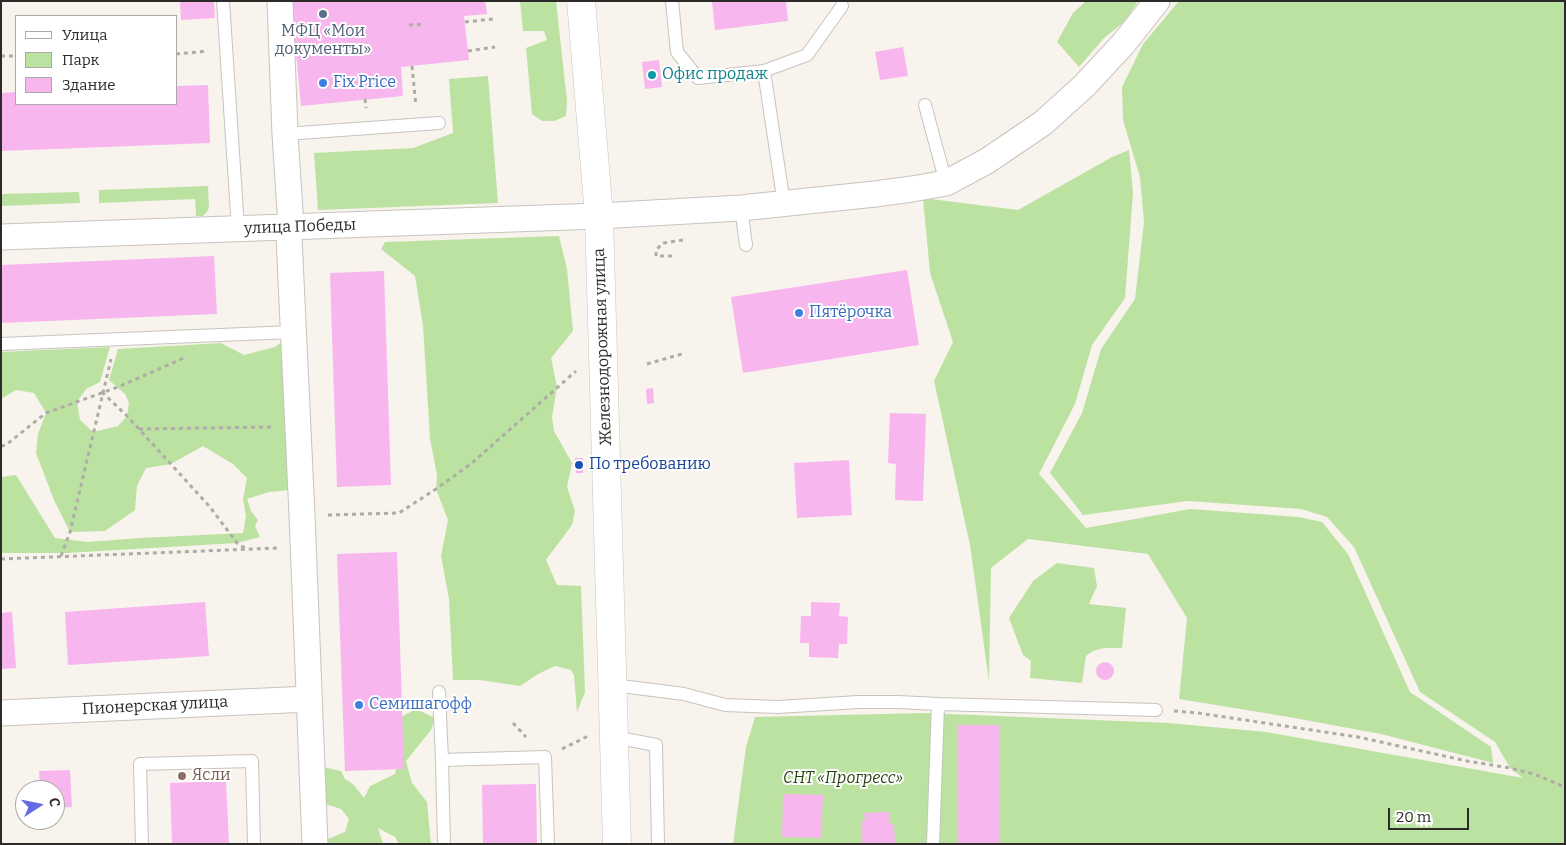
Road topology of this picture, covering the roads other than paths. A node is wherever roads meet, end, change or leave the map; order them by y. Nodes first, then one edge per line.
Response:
1 (223, 1) edge
2 (280, 1) edge
3 (581, 1) edge
4 (672, 1) edge
5 (1157, 1) edge
6 (842, 6) dead end
7 (764, 72) junction
8 (925, 105) dead end
9 (439, 123) dead end
10 (285, 134) junction
11 (946, 183) junction
12 (784, 204) junction
13 (741, 208) junction
14 (599, 216) junction
15 (291, 227) junction
16 (238, 229) junction
17 (1, 237) edge
18 (746, 245) dead end
19 (293, 332) junction
20 (1, 344) edge
21 (613, 685) junction
22 (439, 692) dead end
23 (309, 699) junction
24 (938, 704) junction
25 (1156, 710) road end
26 (1, 713) edge
27 (614, 737) junction
28 (442, 760) junction
29 (142, 844) edge
30 (254, 844) edge
31 (314, 844) edge
32 (444, 844) edge
33 (548, 844) edge
34 (617, 844) edge
35 (658, 844) edge
36 (933, 844) edge

1 - 16 lane
2 - 10 street
3 - 14 main road, Железнодорожная улица
4 - 7 lane
5 - 11 street, улица Победы
6 - 7 lane
7 - 12 lane
8 - 11 lane
9 - 10 lane
10 - 15 street
11 - 12 street, улица Победы
12 - 13 street, улица Победы
13 - 14 street, улица Победы
13 - 18 lane
14 - 15 street, улица Победы
14 - 21 main road, Железнодорожная улица
15 - 16 street, улица Победы
15 - 19 street
16 - 17 street, улица Победы
19 - 20 lane
19 - 23 street
21 - 24 lane
21 - 27 main road, Железнодорожная улица
22 - 28 lane
23 - 26 street, Пионерская улица
23 - 31 street
24 - 25 lane
24 - 36 lane
27 - 34 main road, Железнодорожная улица
27 - 35 lane
28 - 32 lane
28 - 33 lane
29 - 30 lane

